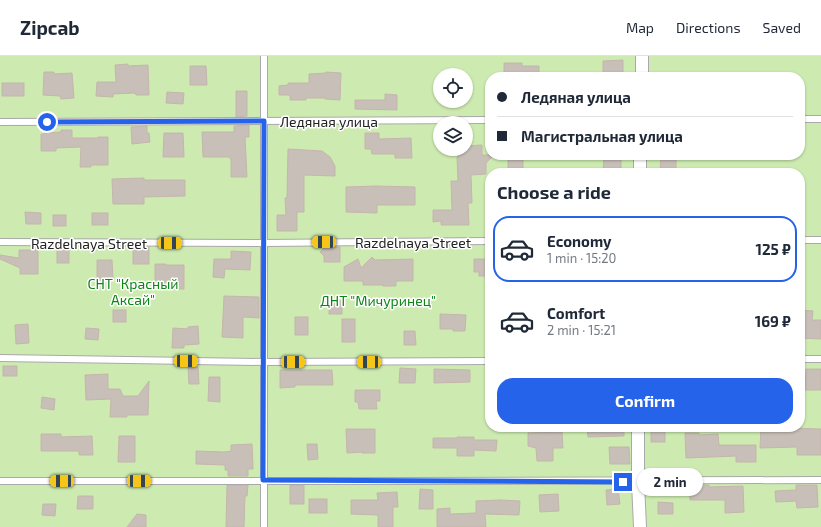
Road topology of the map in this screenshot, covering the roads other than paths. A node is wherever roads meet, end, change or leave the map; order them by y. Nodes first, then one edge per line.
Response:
1 (264, 56) edge
2 (642, 56) edge
3 (642, 72) edge
4 (805, 119) edge
5 (821, 119) edge
6 (485, 120) edge
7 (264, 121) junction
8 (0, 122) edge
9 (805, 240) edge
10 (821, 240) edge
11 (485, 241) edge
12 (0, 242) edge
13 (263, 243) junction
14 (0, 358) edge
15 (805, 359) edge
16 (821, 359) edge
17 (485, 361) edge
18 (263, 362) junction
19 (638, 432) edge
20 (263, 480) junction
21 (821, 480) edge
22 (0, 481) edge
23 (638, 482) junction
24 (264, 527) edge
25 (640, 527) edge

1 - 7 lane
2 - 3 street
4 - 5 lane
6 - 7 lane, Ледяная улица
7 - 8 lane, Ледяная улица
7 - 13 lane
9 - 10 lane
11 - 13 lane, Razdelnaya Street
12 - 13 lane, Razdelnaya Street
13 - 18 lane
14 - 18 lane
15 - 16 lane
17 - 18 lane
18 - 20 lane
19 - 23 street
20 - 22 lane
20 - 23 lane
20 - 24 lane
21 - 23 lane
23 - 25 street

